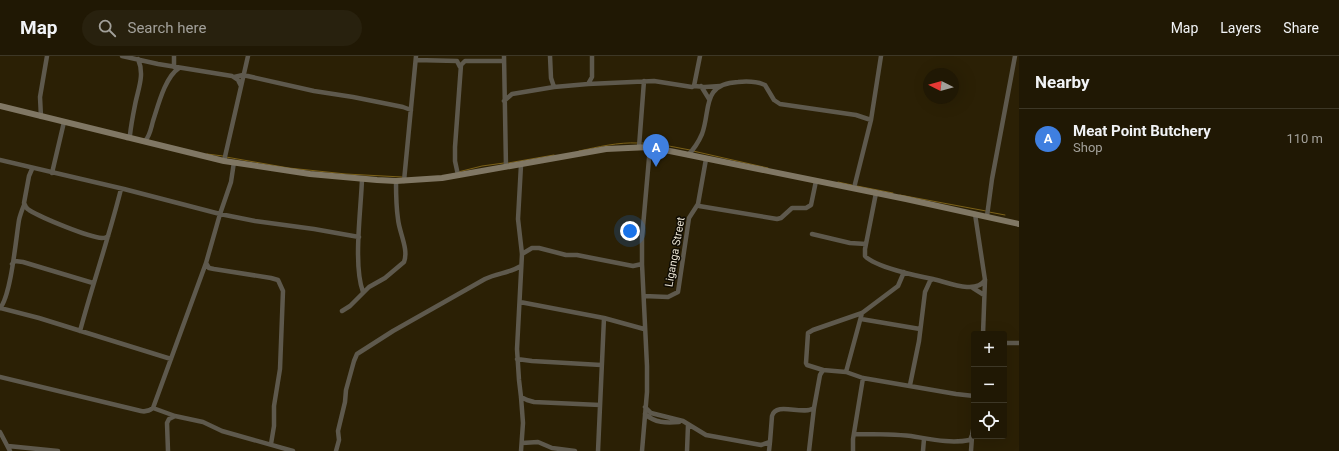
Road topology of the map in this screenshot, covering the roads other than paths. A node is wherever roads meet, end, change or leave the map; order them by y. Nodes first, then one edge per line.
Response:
1 (47, 56) edge
2 (122, 56) edge
3 (174, 56) edge
4 (248, 56) edge
5 (550, 56) edge
6 (592, 56) edge
7 (700, 56) edge
8 (881, 56) edge
9 (1015, 56) edge
10 (416, 58) edge
11 (504, 59) edge
12 (138, 60) junction
13 (457, 61) junction
14 (463, 61) junction
15 (150, 62) junction
16 (1013, 66) junction
17 (177, 67) junction
18 (1019, 67) edge
19 (460, 69) junction
20 (142, 72) junction
21 (243, 75) junction
22 (234, 77) junction
23 (644, 81) junction
24 (588, 84) junction
25 (241, 86) junction
26 (694, 86) junction
27 (700, 86) junction
28 (720, 86) junction
29 (554, 87) junction
30 (504, 90) junction
31 (512, 94) junction
32 (709, 99) junction
33 (504, 101) junction
34 (0, 106) edge
35 (411, 110) junction
36 (41, 117) junction
37 (871, 120) junction
38 (64, 122) junction
39 (127, 138) junction
40 (145, 142) junction
41 (639, 147) junction
42 (650, 147) junction
43 (688, 155) junction
44 (706, 159) junction
45 (0, 160) edge
46 (224, 161) junction
47 (234, 162) junction
48 (521, 165) junction
49 (506, 167) junction
50 (32, 169) junction
51 (52, 174) junction
52 (458, 175) junction
53 (362, 179) junction
54 (396, 181) junction
55 (404, 181) junction
56 (816, 181) junction
57 (854, 188) junction
58 (121, 189) junction
59 (876, 193) junction
60 (24, 205) junction
61 (699, 206) dead end
62 (220, 214) junction
63 (975, 214) junction
64 (987, 216) junction
65 (1019, 224) edge
66 (812, 234) dead end
67 (108, 236) junction
68 (359, 236) junction
69 (866, 244) junction
70 (522, 254) junction
71 (206, 262) junction
72 (12, 264) junction
73 (642, 264) junction
74 (521, 266) junction
75 (904, 272) junction
76 (933, 279) junction
77 (985, 280) junction
78 (93, 283) junction
79 (973, 288) junction
80 (363, 292) junction
81 (984, 295) junction
82 (644, 296) junction
83 (520, 302) junction
84 (0, 308) edge
85 (342, 311) dead end
86 (862, 312) junction
87 (604, 318) junction
88 (861, 320) junction
89 (644, 329) junction
90 (920, 329) junction
91 (80, 331) junction
92 (983, 331) edge
93 (1007, 342) edge
94 (1019, 343) edge
95 (171, 359) junction
96 (517, 359) junction
97 (601, 365) junction
98 (822, 370) junction
99 (846, 372) junction
100 (0, 377) edge
101 (863, 378) junction
102 (910, 385) junction
103 (971, 392) edge
104 (966, 394) junction
105 (971, 395) edge
106 (521, 397) junction
107 (600, 405) junction
108 (645, 407) junction
109 (153, 408) junction
110 (814, 408) junction
111 (644, 414) junction
112 (175, 416) junction
113 (683, 422) junction
114 (688, 425) junction
115 (0, 432) edge
116 (855, 434) junction
117 (971, 438) edge
118 (924, 439) junction
119 (972, 439) edge
120 (2, 441) edge
121 (770, 442) junction
122 (522, 443) junction
123 (271, 444) junction
124 (8, 446) junction
125 (10, 451) edge
126 (58, 451) edge
127 (168, 451) edge
128 (293, 451) edge
129 (336, 451) edge
130 (521, 451) edge
131 (575, 451) edge
132 (598, 451) edge
133 (642, 451) edge
134 (687, 451) edge
135 (769, 451) edge
136 (809, 451) edge
137 (853, 451) edge
138 (923, 451) edge
139 (971, 451) edge

1 - 36 street
2 - 12 street
3 - 17 street
4 - 21 street
5 - 29 street
6 - 24 street
7 - 26 street
8 - 37 street
9 - 16 street
10 - 13 street
10 - 35 street
11 - 14 street
11 - 30 street
12 - 15 street
12 - 20 street
13 - 14 street
13 - 19 street
14 - 19 street
15 - 17 street
15 - 20 street
16 - 18 street
16 - 64 street
17 - 22 street
17 - 40 street
19 - 52 street
20 - 39 street
21 - 22 street
21 - 25 street
21 - 35 street
22 - 25 street
23 - 24 street
23 - 26 street
23 - 41 street
24 - 29 street
25 - 46 street
26 - 27 street
27 - 28 street
27 - 32 street
28 - 32 street
28 - 37 street
29 - 31 street
30 - 31 street
30 - 33 street
31 - 33 street
32 - 43 street
33 - 49 street
34 - 36 main road
35 - 55 street
36 - 38 main road
37 - 57 street
38 - 39 main road
38 - 51 street
39 - 40 main road
40 - 46 main road
41 - 42 main road
41 - 48 main road
42 - 43 main road
42 - 73 street
43 - 44 main road
44 - 56 main road
44 - 82 street, Liganga Street
45 - 50 street
46 - 47 main road
47 - 53 main road
47 - 62 street
48 - 49 main road
48 - 70 street
49 - 52 main road
50 - 51 street
50 - 60 street
51 - 58 street
52 - 55 main road
53 - 54 main road
53 - 68 street
54 - 55 main road
54 - 80 street
56 - 57 main road
56 - 61 street
57 - 59 main road
58 - 62 street
58 - 67 street
59 - 63 main road
59 - 69 street
60 - 67 street
60 - 72 street
62 - 68 street
62 - 71 street
63 - 64 main road
63 - 77 street
64 - 65 main road
66 - 69 street
67 - 78 street
68 - 80 street
69 - 75 street
70 - 73 street
70 - 74 street
71 - 95 street
71 - 123 street
72 - 78 street
72 - 84 street
73 - 82 street
74 - 83 street
74 - 129 street
75 - 76 street
75 - 86 street
76 - 79 street
76 - 90 street
77 - 79 street
77 - 81 street
78 - 91 street
79 - 81 street
80 - 85 street
81 - 92 street
82 - 89 street
83 - 87 street
83 - 96 street
84 - 91 street
86 - 88 street
86 - 98 street
87 - 89 street
87 - 97 street
88 - 90 street
88 - 99 street
89 - 108 street
90 - 102 street
91 - 95 street
93 - 94 street
95 - 109 street
96 - 97 street
96 - 106 street
97 - 107 street
98 - 99 street
98 - 110 street
99 - 101 street
100 - 109 street
101 - 102 street
101 - 116 street
102 - 104 street
103 - 104 street
104 - 105 street
106 - 107 street
106 - 122 street
107 - 132 street
108 - 111 street
108 - 113 street
109 - 112 street
110 - 121 street
110 - 136 street
111 - 113 street
111 - 133 street
112 - 123 street
112 - 127 street
113 - 114 street
114 - 121 street
114 - 134 street
115 - 120 street
116 - 118 street
116 - 137 street
117 - 118 street
118 - 138 street
119 - 139 street
120 - 124 street
121 - 135 street
122 - 130 street
122 - 131 street
123 - 128 street
124 - 125 street
124 - 126 street

